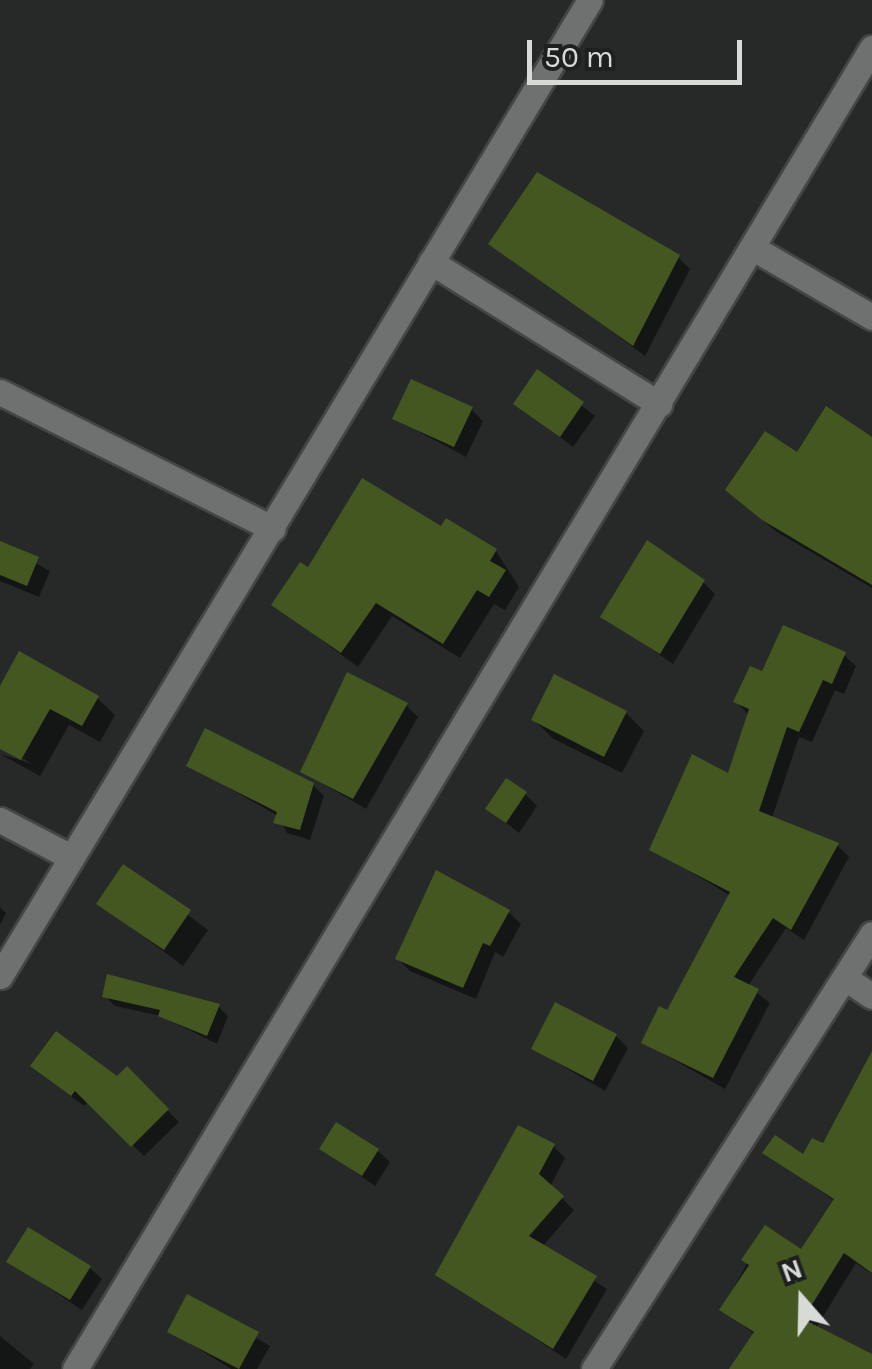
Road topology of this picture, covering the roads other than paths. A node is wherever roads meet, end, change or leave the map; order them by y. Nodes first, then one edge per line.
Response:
1 (590, 0) edge
2 (872, 48) edge
3 (753, 248) junction
4 (431, 262) junction
5 (872, 317) edge
6 (0, 392) edge
7 (660, 404) junction
8 (273, 530) junction
9 (0, 820) edge
10 (68, 856) junction
11 (872, 934) edge
12 (0, 976) edge
13 (845, 978) junction
14 (872, 996) edge
15 (75, 1369) edge
16 (594, 1369) edge

1 - 4 street
2 - 3 street
3 - 5 street
3 - 7 street
4 - 7 street
4 - 8 street
6 - 8 street
7 - 15 street
8 - 10 street
9 - 10 street
10 - 12 street
11 - 13 street
13 - 14 street
13 - 16 street

